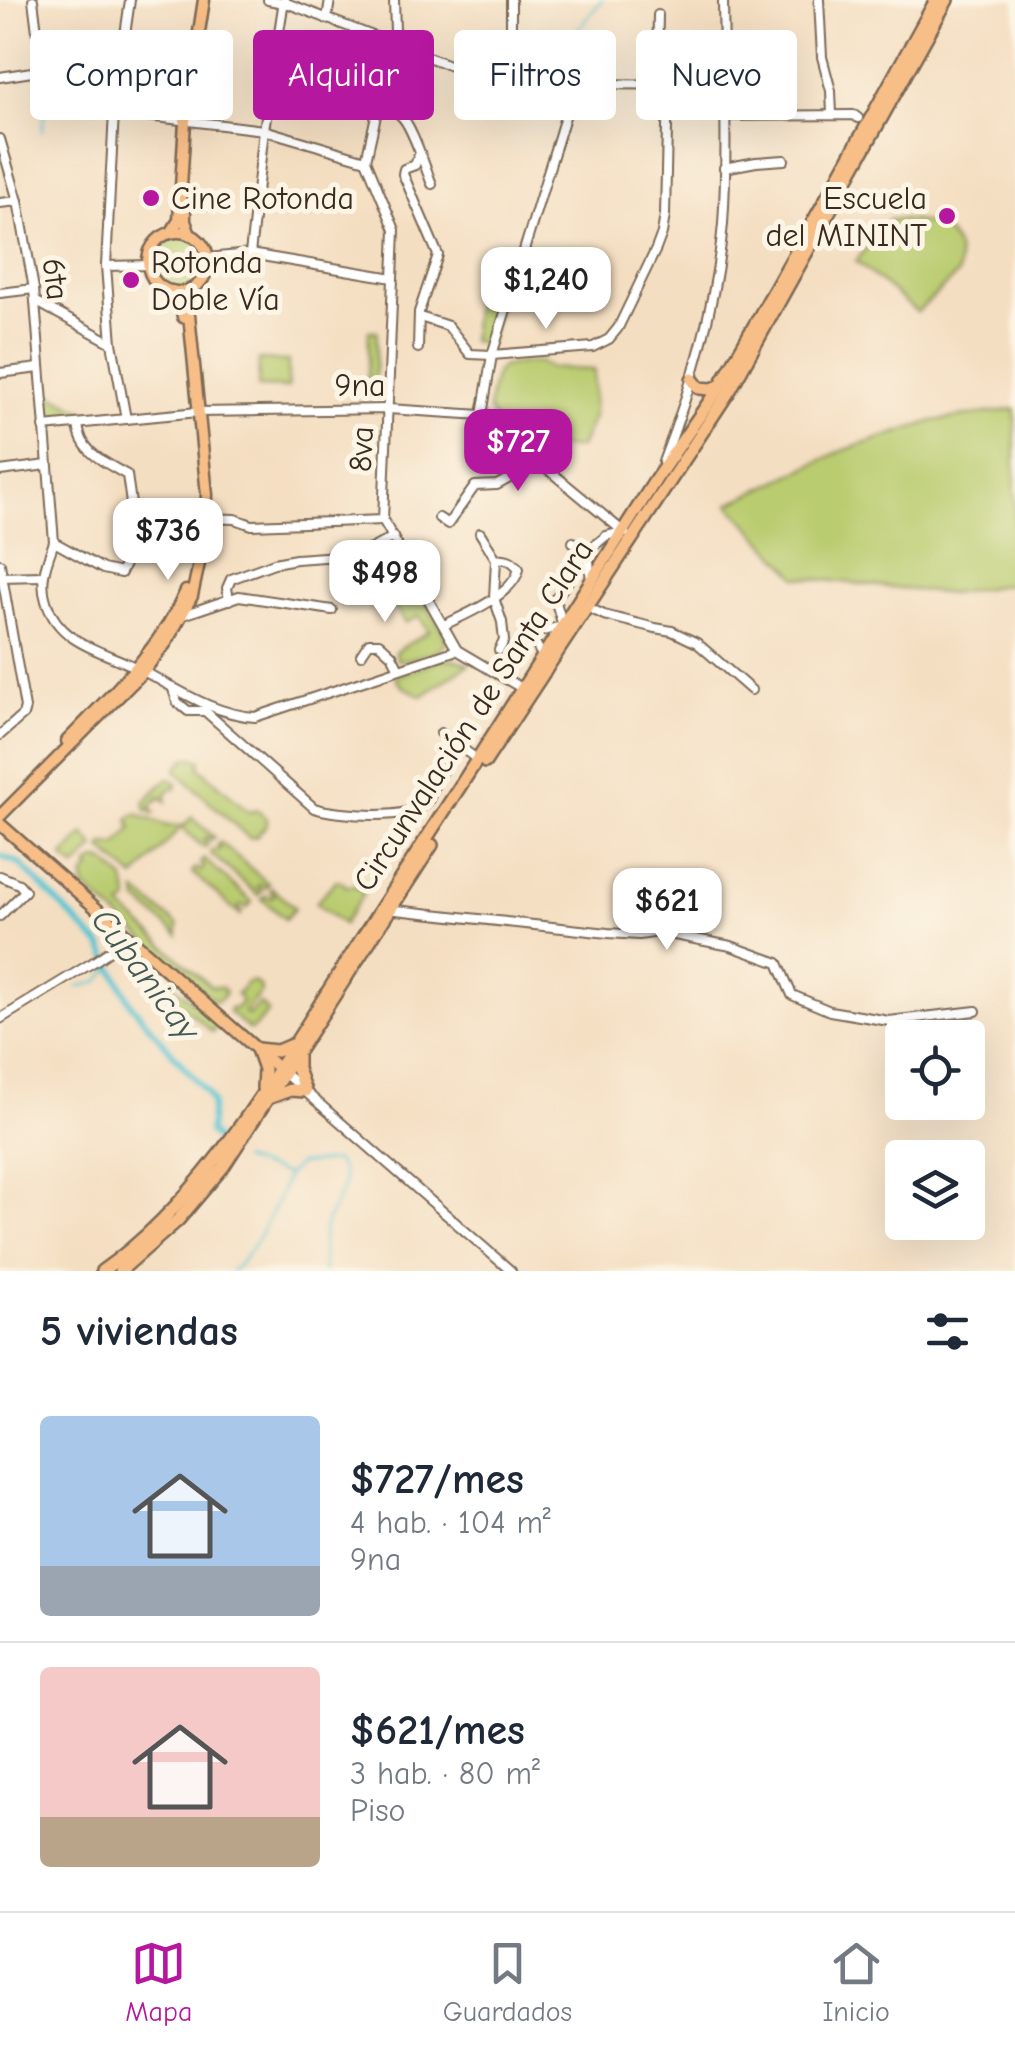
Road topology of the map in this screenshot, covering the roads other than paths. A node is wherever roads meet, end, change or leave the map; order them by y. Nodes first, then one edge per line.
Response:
1 (33, 0) edge
2 (130, 0) edge
3 (208, 0) edge
4 (268, 0) edge
5 (330, 0) edge
6 (394, 0) edge
7 (511, 0) edge
8 (722, 0) edge
9 (820, 0) edge
10 (936, 0) edge
11 (947, 0) edge
12 (284, 1) edge
13 (658, 15) dead end
14 (327, 19) junction
15 (37, 30) edge
16 (125, 30) edge
17 (356, 30) edge
18 (395, 30) edge
19 (511, 30) edge
20 (658, 30) edge
21 (723, 30) edge
22 (30, 73) edge
23 (0, 77) edge
24 (832, 114) junction
25 (797, 115) edge
26 (858, 118) dead end
27 (114, 120) edge
28 (180, 120) edge
29 (375, 120) edge
30 (405, 120) edge
31 (564, 120) edge
32 (667, 120) edge
33 (725, 120) edge
34 (188, 121) junction
35 (264, 130) junction
36 (0, 139) edge
37 (366, 160) junction
38 (784, 160) dead end
39 (420, 165) junction
40 (724, 168) junction
41 (432, 184) dead end
42 (18, 201) junction
43 (0, 204) edge
44 (171, 233) junction
45 (190, 235) junction
46 (250, 254) junction
47 (207, 258) junction
48 (106, 266) junction
49 (149, 266) junction
50 (393, 278) junction
51 (34, 289) junction
52 (190, 290) junction
53 (172, 291) junction
54 (0, 292) edge
55 (35, 302) junction
56 (420, 317) junction
57 (112, 343) junction
58 (418, 348) dead end
59 (492, 355) junction
60 (40, 368) junction
61 (0, 373) edge
62 (692, 379) junction
63 (720, 386) junction
64 (388, 409) junction
65 (195, 412) junction
66 (482, 415) junction
67 (126, 419) junction
68 (78, 424) junction
69 (44, 427) junction
70 (501, 460) dead end
71 (538, 462) junction
72 (47, 465) junction
73 (0, 471) edge
74 (516, 474) junction
75 (656, 479) junction
76 (204, 517) junction
77 (439, 518) dead end
78 (383, 520) junction
79 (480, 533) dead end
80 (628, 535) junction
81 (393, 537) junction
82 (54, 542) junction
83 (574, 542) dead end
84 (588, 551) junction
85 (496, 559) junction
86 (0, 564) edge
87 (42, 576) junction
88 (1, 577) edge
89 (568, 581) dead end
90 (591, 581) junction
91 (494, 598) junction
92 (229, 600) junction
93 (588, 608) junction
94 (332, 610) dead end
95 (183, 615) junction
96 (444, 625) junction
97 (563, 626) junction
98 (458, 650) junction
99 (499, 650) dead end
100 (361, 654) dead end
101 (543, 657) junction
102 (399, 669) junction
103 (140, 670) junction
104 (172, 689) junction
105 (522, 689) junction
106 (751, 690) dead end
107 (442, 733) dead end
108 (0, 735) edge
109 (459, 746) junction
110 (478, 760) junction
111 (460, 794) junction
112 (5, 807) edge
113 (0, 816) edge
114 (0, 827) edge
115 (17, 838) junction
116 (0, 876) edge
117 (386, 909) junction
118 (0, 916) edge
119 (130, 937) junction
120 (77, 960) dead end
121 (82, 969) junction
122 (976, 1012) dead end
123 (0, 1019) edge
124 (257, 1048) junction
125 (295, 1048) junction
126 (281, 1070) junction
127 (306, 1091) junction
128 (266, 1094) junction
129 (124, 1269) edge
130 (102, 1271) edge
131 (512, 1271) edge

1 - 15 street
2 - 16 street
3 - 34 main road
4 - 12 street
5 - 14 street
6 - 18 street
7 - 19 street
8 - 21 street
9 - 24 street
10 - 63 highway, Circunvalación de Santa Clara
11 - 80 highway, Circunvalación de Santa Clara
12 - 14 street
12 - 35 street
13 - 20 street
14 - 17 street
22 - 23 street
24 - 25 street
24 - 26 street
27 - 48 street
28 - 34 street
29 - 37 street
30 - 39 street
31 - 59 street
32 - 59 street
33 - 40 street
34 - 35 street
34 - 44 main road
34 - 45 main road
35 - 37 street
35 - 46 street
36 - 42 street, 6ta
37 - 50 street, 8va
38 - 40 street
39 - 41 street
39 - 56 street
40 - 62 street
42 - 43 street
42 - 51 street, 6ta
44 - 45 main road
44 - 49 main road
45 - 47 main road
46 - 47 street
46 - 50 street
47 - 52 main road
48 - 49 street
48 - 57 street
49 - 53 main road
50 - 64 street, 8va
51 - 54 street
51 - 55 street, 6ta
52 - 53 main road
52 - 65 main road
53 - 65 main road
55 - 57 street
55 - 60 street, 6ta
56 - 58 street
56 - 59 street
57 - 67 street
59 - 66 street
60 - 61 street
60 - 69 street, 6ta
62 - 63 highway
62 - 75 street
63 - 75 highway, Circunvalación de Santa Clara
64 - 65 street, 9na
64 - 66 street, 9na
64 - 78 street, 8va
65 - 67 street, 9na
65 - 76 main road
66 - 71 street
67 - 68 street, 9na
68 - 69 street, 9na
68 - 82 street
69 - 72 street, 6ta
70 - 74 street
71 - 74 street
71 - 80 street
72 - 73 street
72 - 82 street, 6ta
74 - 77 street
75 - 80 highway, Circunvalación de Santa Clara
76 - 78 street
76 - 95 main road
76 - 103 main road
78 - 81 street, 8va
79 - 85 street
80 - 84 street
80 - 90 highway, Circunvalación de Santa Clara
80 - 93 highway, Circunvalación de Santa Clara
81 - 92 street
81 - 96 street, 8va
82 - 87 street, 6ta
83 - 84 street
84 - 90 street
85 - 91 street
85 - 91 street
86 - 88 street
87 - 88 street
87 - 103 street
88 - 108 street
89 - 97 street
90 - 97 highway, Circunvalación de Santa Clara
91 - 96 street
91 - 99 street
92 - 94 street
92 - 95 street
93 - 106 street
93 - 111 highway, Circunvalación de Santa Clara
95 - 103 main road
96 - 98 street, 8va
97 - 101 highway, Circunvalación de Santa Clara
97 - 101 street
98 - 102 street
98 - 105 street, 8va
100 - 102 street
101 - 105 highway, Circunvalación de Santa Clara
102 - 104 street
103 - 104 street
103 - 112 main road
104 - 109 street
105 - 110 highway, Circunvalación de Santa Clara
107 - 109 street
109 - 110 street
110 - 111 highway, Circunvalación de Santa Clara
111 - 117 highway, Circunvalación de Santa Clara
112 - 113 main road
112 - 115 main road
114 - 115 main road
115 - 119 main road
116 - 118 street
117 - 122 street
117 - 125 highway, Circunvalación de Santa Clara
119 - 121 street
119 - 124 main road
120 - 121 street
121 - 123 street
124 - 125 highway
124 - 126 main road
124 - 128 highway
125 - 126 highway, Circunvalación de Santa Clara
125 - 127 highway
126 - 127 street
126 - 128 highway, Circunvalación de Santa Clara
127 - 128 highway
127 - 131 street
128 - 129 highway, Circunvalación de Santa Clara
128 - 130 highway, Circunvalación de Santa Clara

